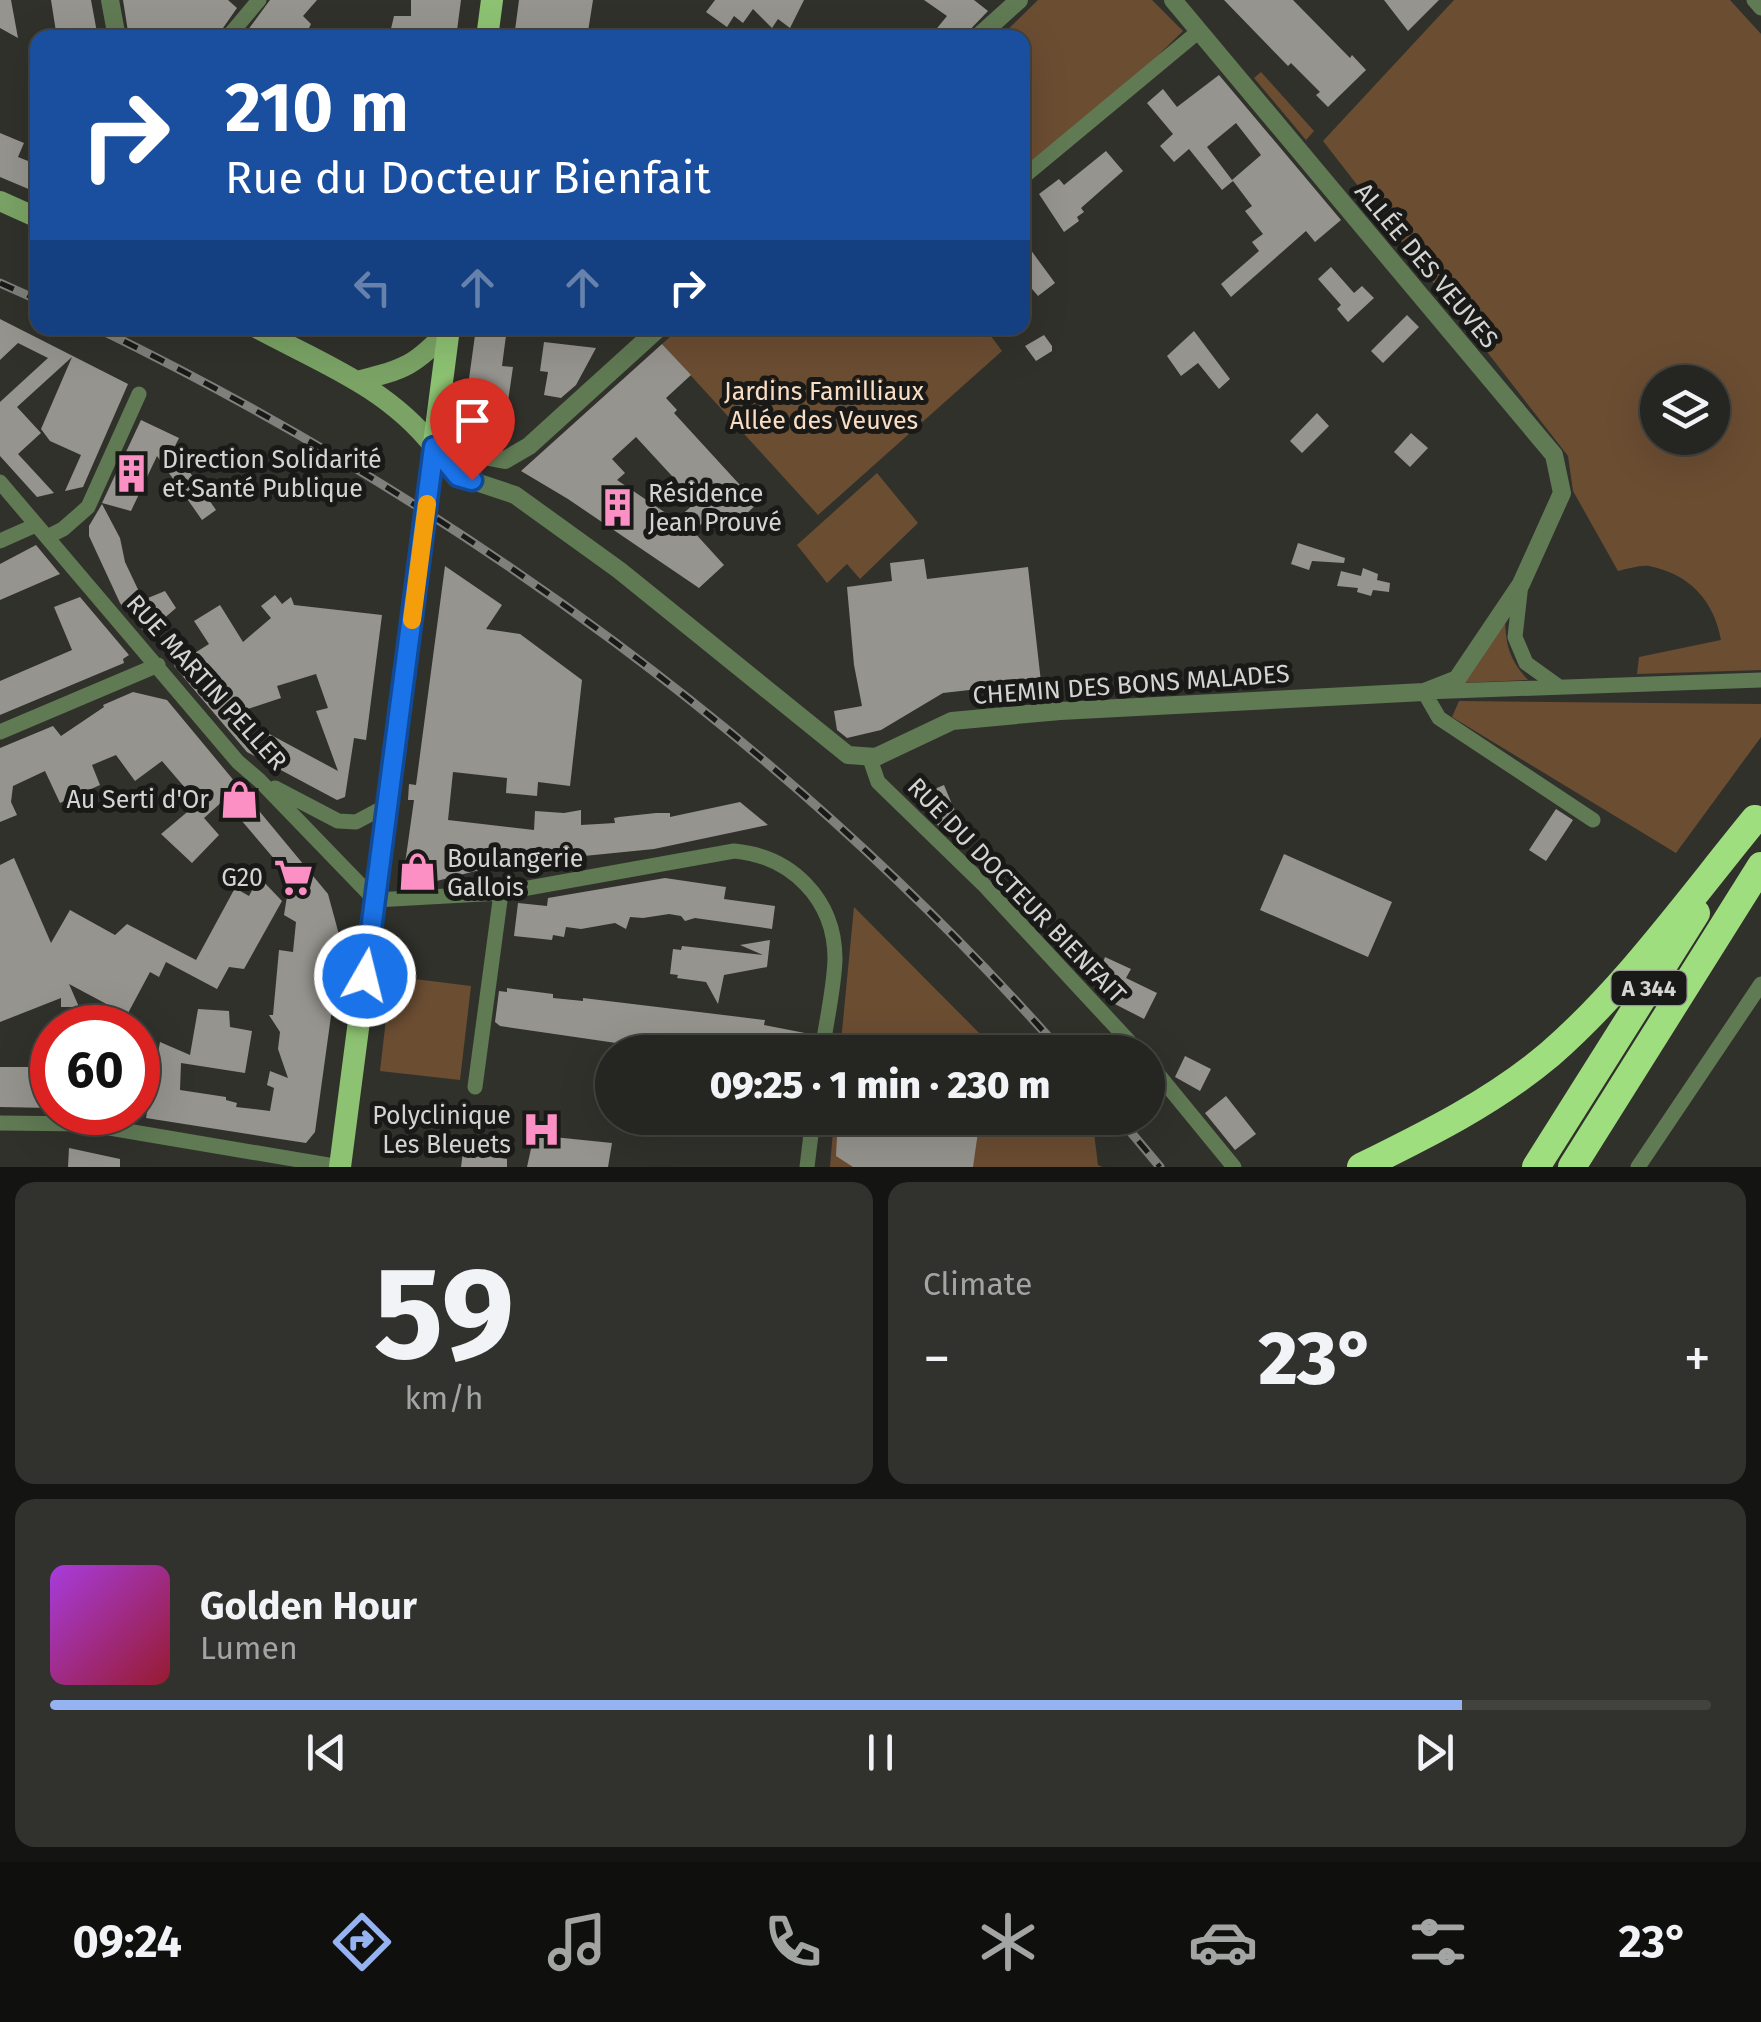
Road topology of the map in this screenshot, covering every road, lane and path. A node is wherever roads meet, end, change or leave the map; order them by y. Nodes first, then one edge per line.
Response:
1 (110, 0) edge
2 (259, 0) edge
3 (492, 0) edge
4 (1018, 0) edge
5 (1173, 0) edge
6 (1754, 0) edge
7 (1761, 8) edge
8 (116, 30) edge
9 (234, 30) edge
10 (488, 30) edge
11 (986, 30) edge
12 (1199, 31) junction
13 (1030, 171) edge
14 (0, 202) edge
15 (30, 215) edge
16 (269, 335) edge
17 (443, 335) edge
18 (448, 335) edge
19 (651, 335) edge
20 (357, 381) junction
21 (139, 394) dead end
22 (434, 447) junction
23 (505, 460) junction
24 (0, 482) edge
25 (510, 493) junction
26 (42, 531) junction
27 (0, 541) edge
28 (1521, 584) junction
29 (158, 665) junction
30 (1761, 680) edge
31 (1558, 686) junction
32 (1424, 692) junction
33 (0, 732) edge
34 (869, 756) junction
35 (260, 780) junction
36 (388, 805) junction
37 (1758, 814) edge
38 (1593, 820) dead end
39 (1761, 866) edge
40 (501, 892) junction
41 (375, 900) junction
42 (1761, 984) edge
43 (824, 1035) edge
44 (1123, 1035) edge
45 (1165, 1083) edge
46 (475, 1086) dead end
47 (0, 1123) edge
48 (811, 1135) edge
49 (340, 1167) edge
50 (807, 1167) edge
51 (1234, 1167) edge
52 (1362, 1167) edge
53 (1536, 1167) edge
54 (1572, 1167) edge
55 (1638, 1167) edge

1 - 8 street
2 - 9 street
3 - 10 main road
4 - 11 street
5 - 12 street, ALLÉE DES VEUVES
6 - 7 street
12 - 13 street
12 - 28 street, ALLÉE DES VEUVES
14 - 15 main road
16 - 20 main road
17 - 20 main road
18 - 22 main road
19 - 23 street
20 - 22 main road
21 - 26 street
22 - 23 street
22 - 25 street
22 - 36 main road
23 - 25 street
24 - 26 street, RUE MARTIN PELLER
25 - 34 street, CHEMIN DES BONS MALADES
26 - 27 street
26 - 29 street, RUE MARTIN PELLER
28 - 31 street
28 - 32 street, CHEMIN DES BONS MALADES
29 - 33 street
29 - 35 street, RUE MARTIN PELLER
30 - 31 street, CHEMIN DES BONS MALADES
31 - 32 street, CHEMIN DES BONS MALADES
32 - 34 street, CHEMIN DES BONS MALADES
32 - 38 street
34 - 44 street, RUE DU DOCTEUR BIENFAIT
35 - 36 street
35 - 41 street, RUE MARTIN PELLER
36 - 41 main road
37 - 52 highway
37 - 53 highway, A 344
39 - 54 highway, A 344
40 - 41 street
40 - 43 street
40 - 46 street
41 - 49 main road
42 - 55 street
45 - 51 street
47 - 49 street
48 - 50 street

